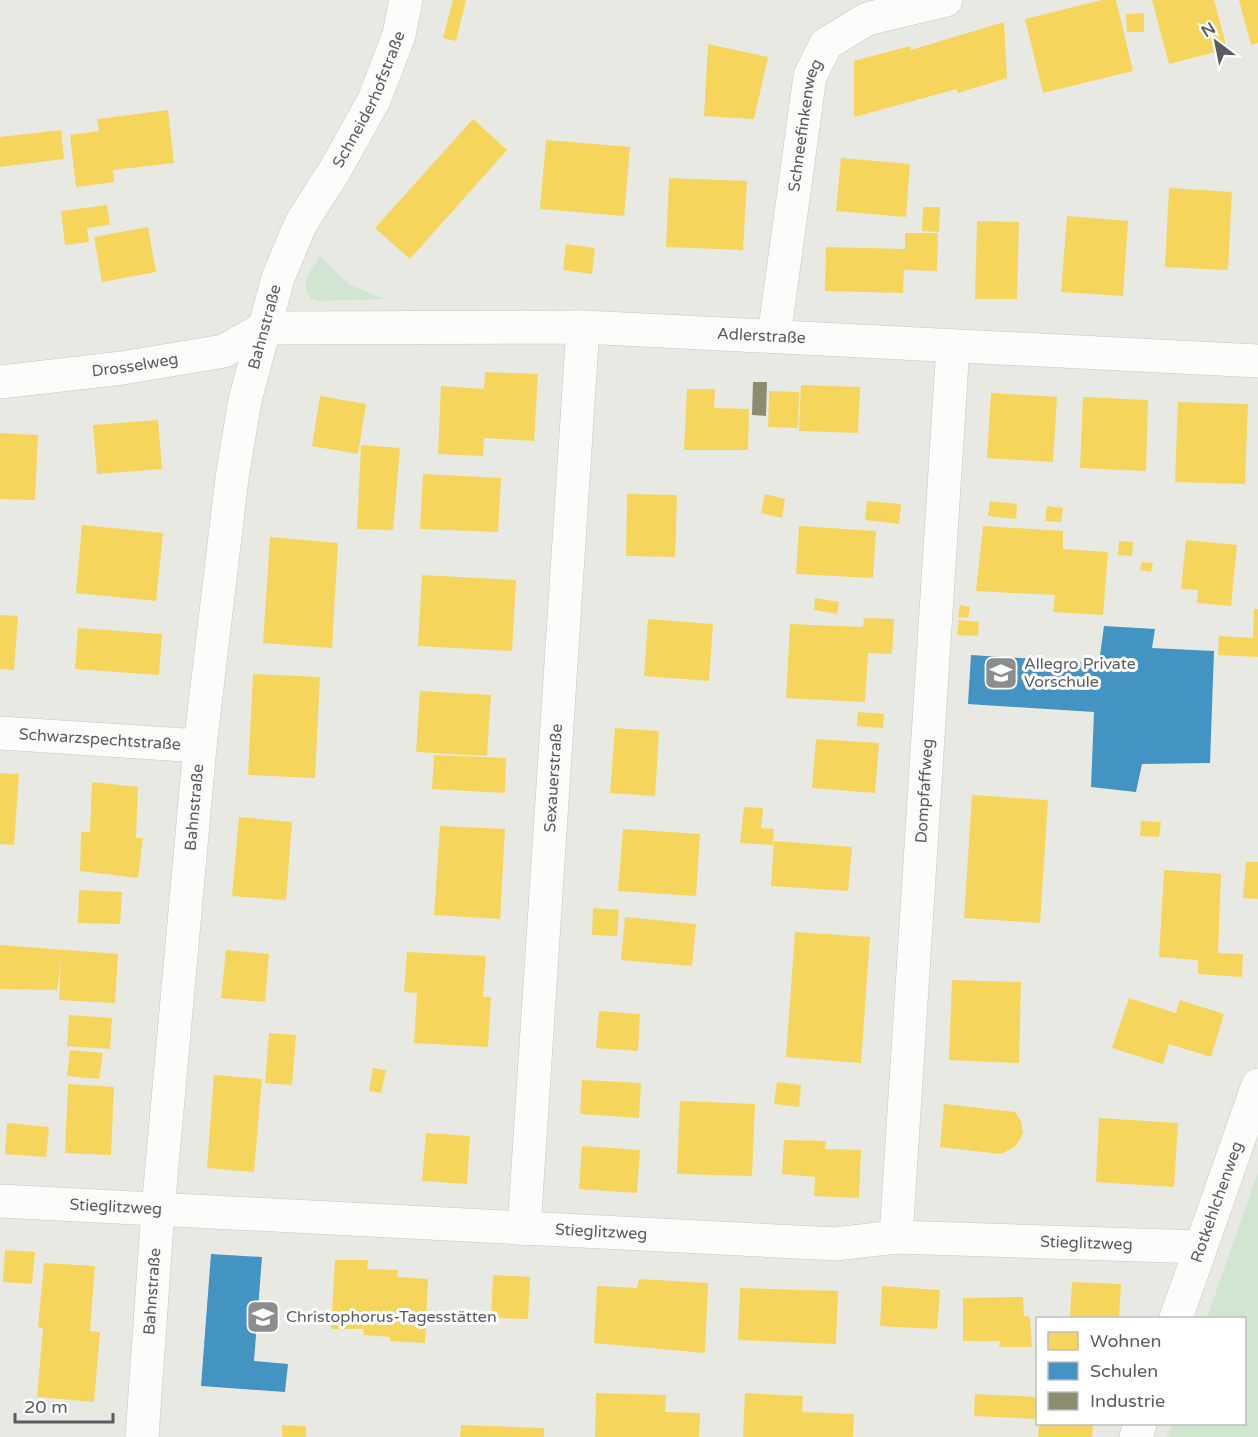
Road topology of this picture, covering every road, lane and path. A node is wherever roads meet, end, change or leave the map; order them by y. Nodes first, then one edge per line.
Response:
1 (406, 0) edge
2 (946, 0) edge
3 (320, 194) joint
4 (583, 327) junction
5 (264, 328) junction
6 (774, 336) junction
7 (953, 346) junction
8 (1258, 361) edge
9 (0, 382) edge
10 (0, 733) edge
11 (200, 746) junction
12 (1258, 1085) edge
13 (0, 1201) edge
14 (158, 1210) junction
15 (524, 1229) junction
16 (896, 1237) junction
17 (1200, 1247) junction
18 (1176, 1317) edge
19 (142, 1437) edge

1 - 3 street, Schneiderhofstraße
2 - 6 street, Schneefinkenweg
3 - 5 street, Bahnstraße
4 - 5 street, Adlerstraße
4 - 6 street, Adlerstraße
4 - 15 street, Sexauerstraße
5 - 9 street, Drosselweg
5 - 11 street, Bahnstraße
6 - 7 street, Adlerstraße
7 - 8 street, Adlerstraße
7 - 16 street, Dompfaffweg
10 - 11 street, Schwarzspechtstraße
11 - 14 street, Bahnstraße
12 - 17 street, Rotkehlchenweg
13 - 14 street, Stieglitzweg
14 - 15 street, Stieglitzweg
14 - 19 street, Bahnstraße
15 - 16 street, Stieglitzweg
16 - 17 street, Stieglitzweg
17 - 18 street, Rotkehlchenweg

